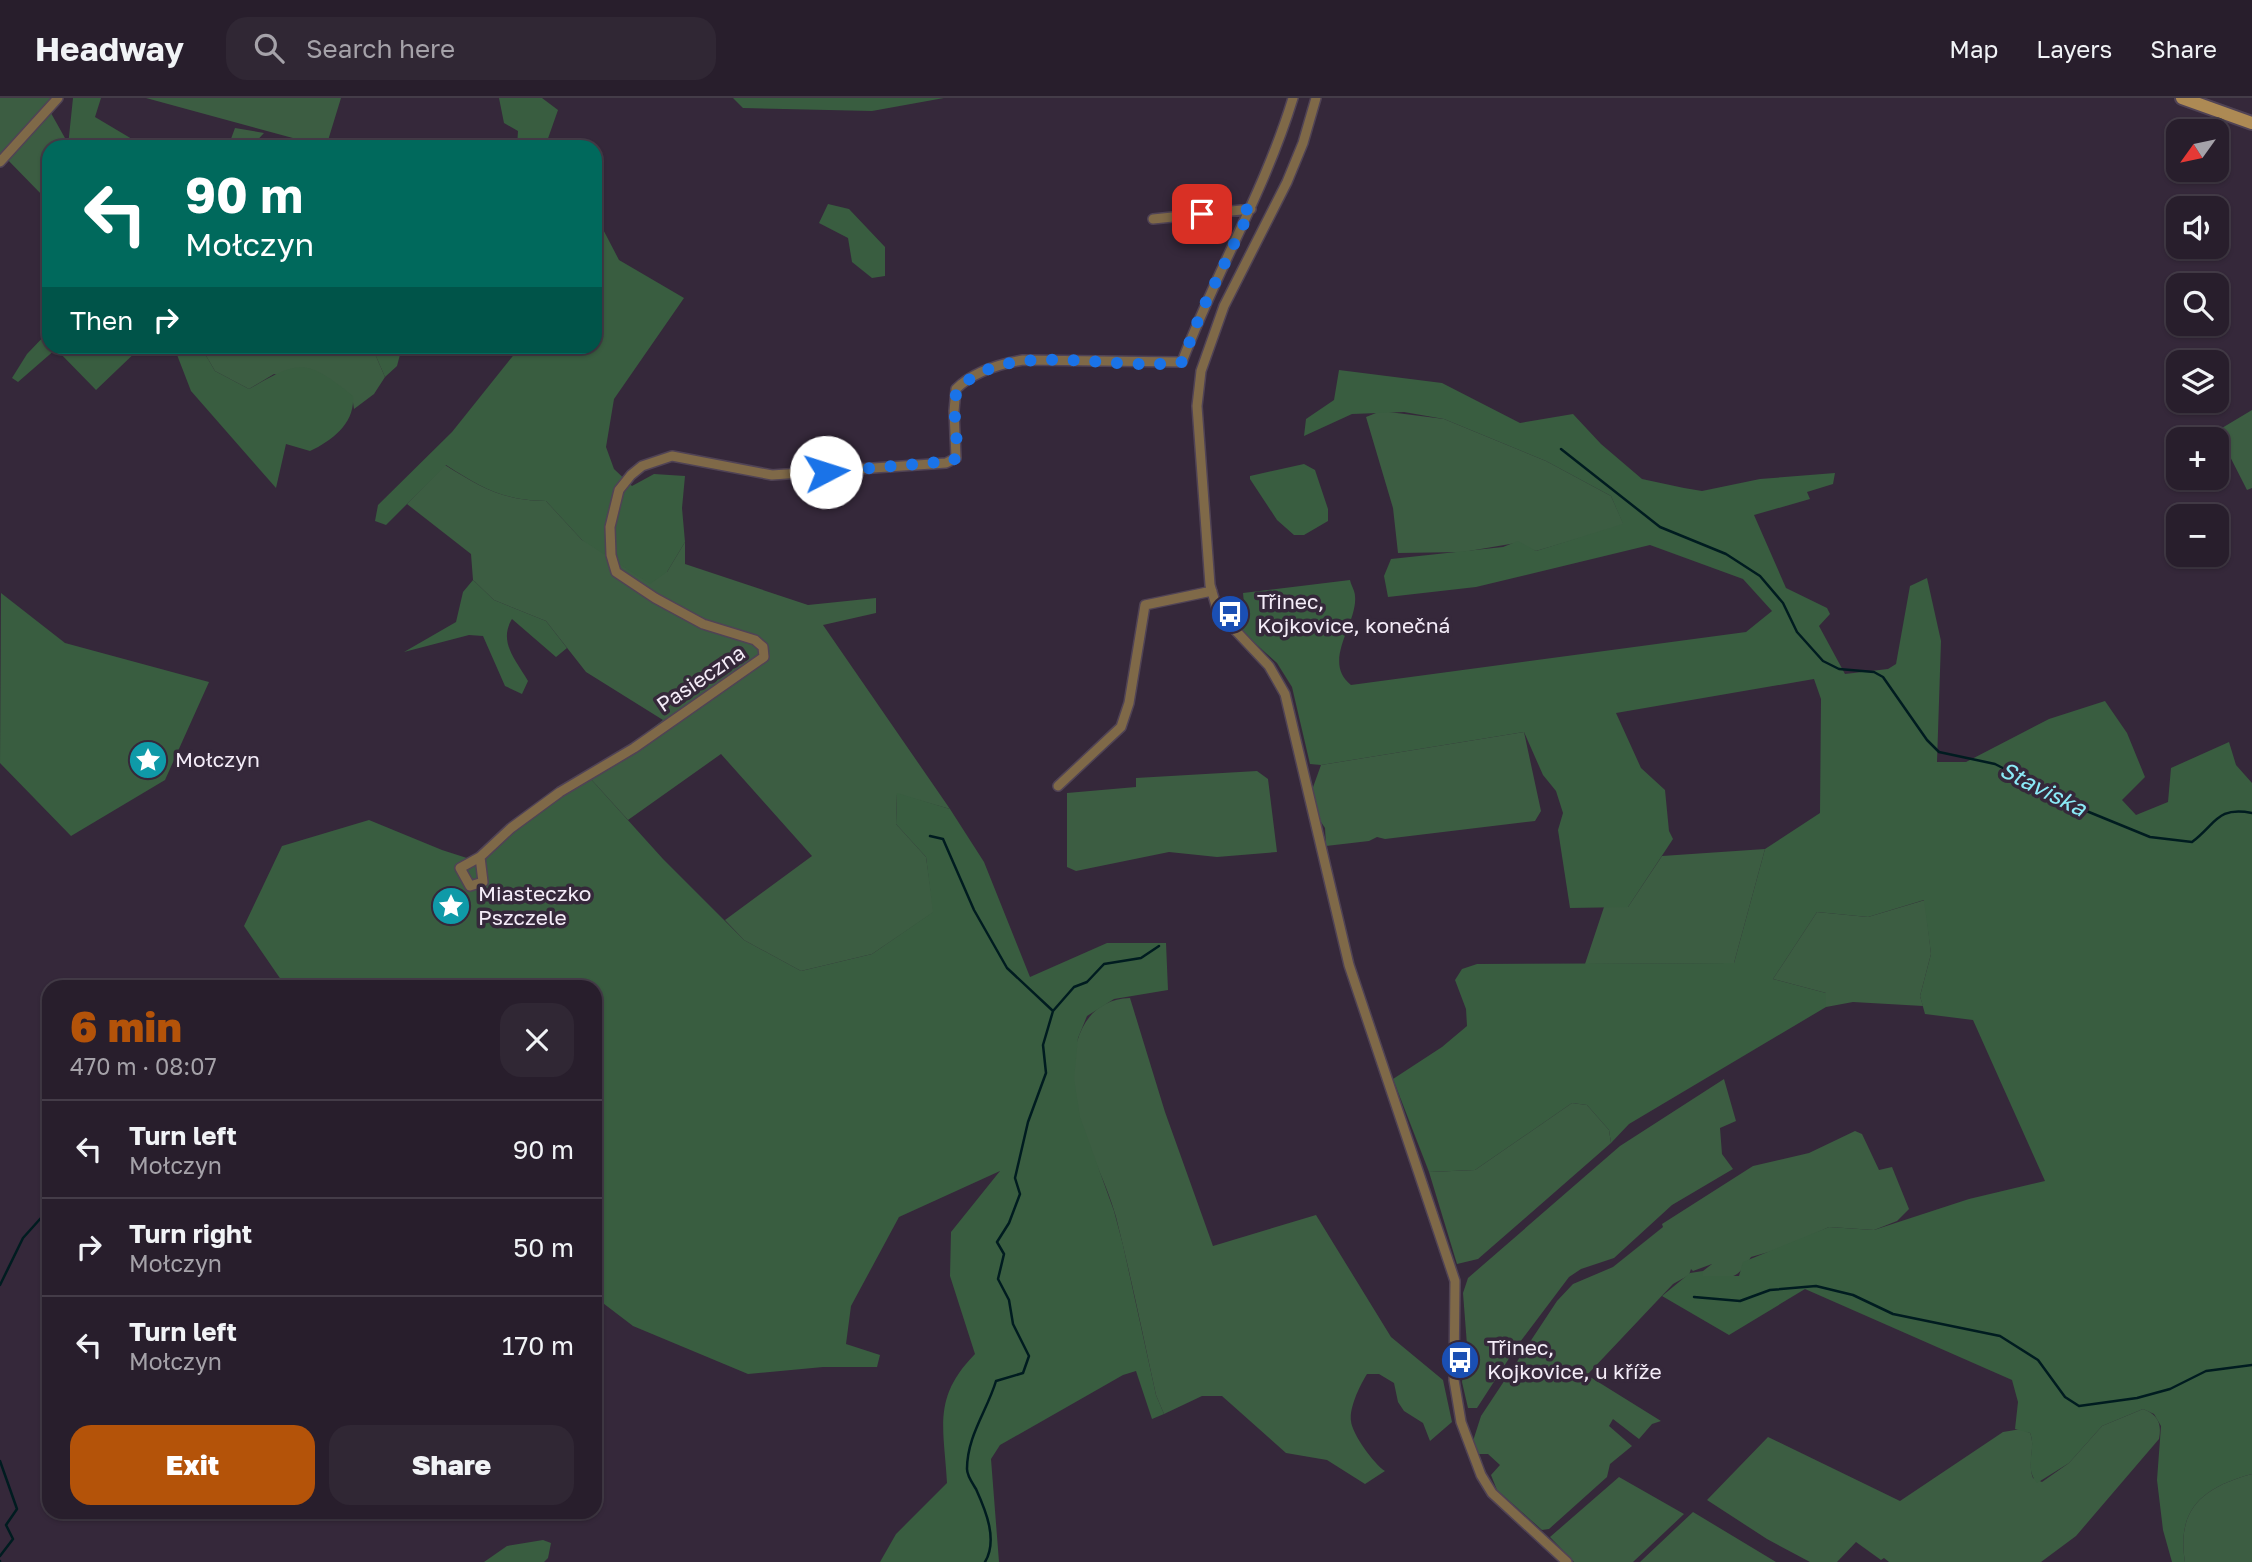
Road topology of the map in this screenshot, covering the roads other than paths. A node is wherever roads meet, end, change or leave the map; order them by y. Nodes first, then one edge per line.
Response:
1 (58, 98) edge
2 (1293, 98) edge
3 (1316, 98) edge
4 (2182, 98) edge
5 (2252, 123) edge
6 (0, 162) edge
7 (1251, 209) junction
8 (1153, 219) dead end
9 (1212, 592) junction
10 (1058, 786) dead end
11 (480, 857) dead end
12 (1567, 1562) edge

1 - 6 street
2 - 7 street
3 - 9 street
4 - 5 street
7 - 8 street
7 - 11 street, Pasieczna
9 - 10 street
9 - 12 street

